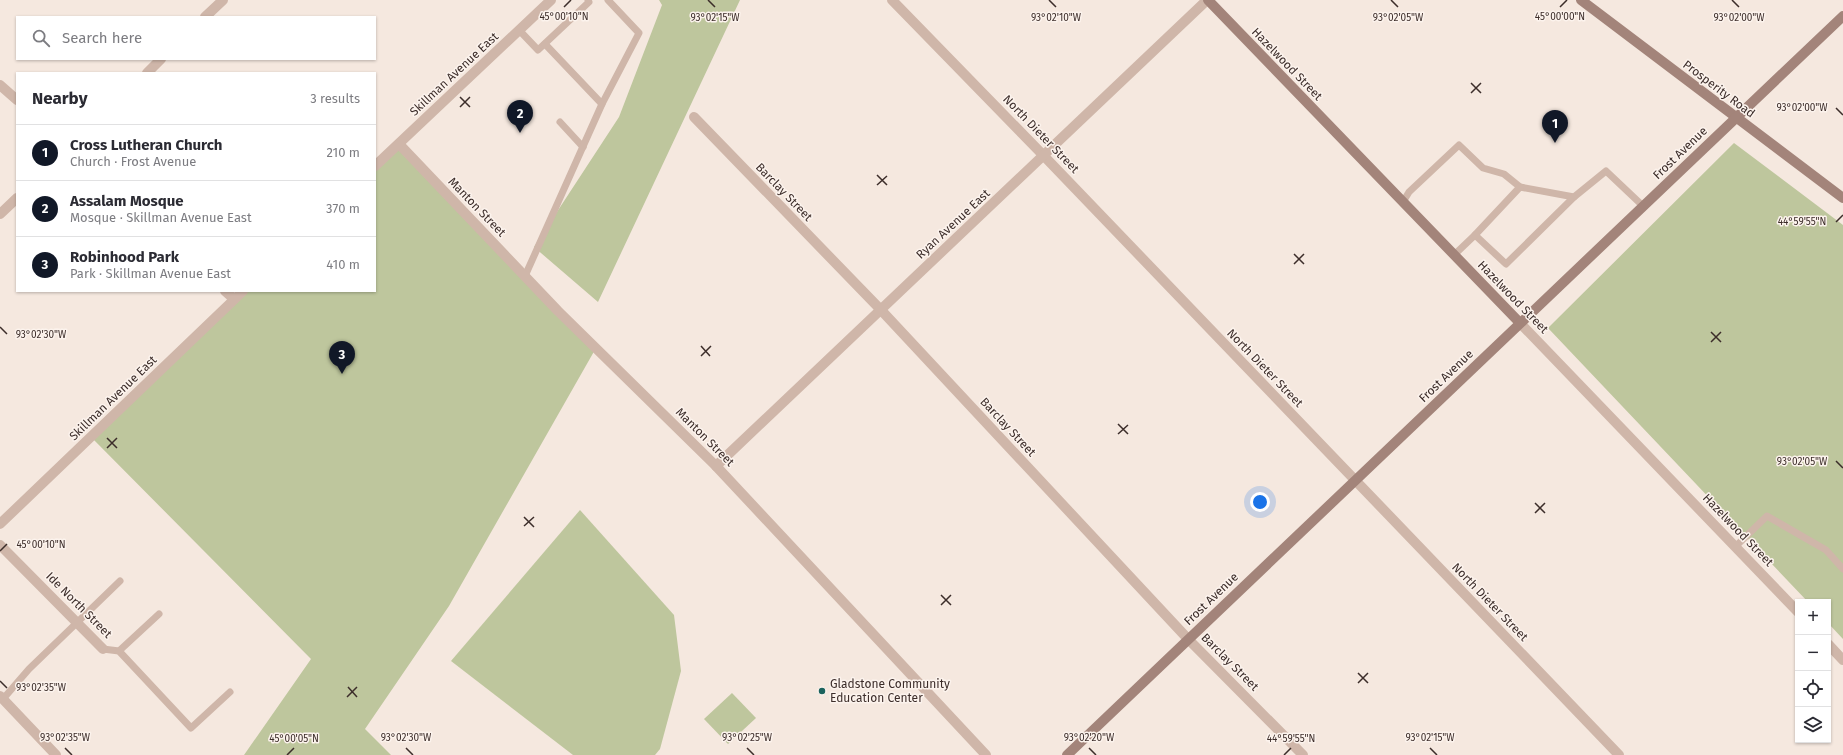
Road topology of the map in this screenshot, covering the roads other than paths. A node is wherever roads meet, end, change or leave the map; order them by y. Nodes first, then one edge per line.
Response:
1 (223, 0) edge
2 (551, 0) edge
3 (608, 0) edge
4 (892, 0) edge
5 (1207, 0) edge
6 (1581, 0) edge
7 (589, 1) edge
8 (206, 16) edge
9 (1843, 16) edge
10 (519, 30) junction
11 (545, 44) junction
12 (161, 60) edge
13 (148, 72) edge
14 (0, 85) edge
15 (16, 99) edge
16 (602, 104) junction
17 (694, 117) dead end
18 (1736, 118) junction
19 (560, 122) dead end
20 (398, 144) junction
21 (583, 147) junction
22 (1043, 155) junction
23 (376, 165) edge
24 (1520, 187) junction
25 (1574, 197) junction
26 (1843, 198) edge
27 (16, 199) edge
28 (1403, 202) junction
29 (1643, 206) junction
30 (0, 214) edge
31 (1475, 235) junction
32 (1454, 255) junction
33 (525, 276) junction
34 (226, 292) edge
35 (242, 292) edge
36 (234, 300) junction
37 (881, 310) junction
38 (1520, 323) junction
39 (716, 466) junction
40 (1354, 481) junction
41 (0, 524) edge
42 (0, 545) edge
43 (1736, 546) junction
44 (1843, 569) edge
45 (120, 581) dead end
46 (1795, 609) edge
47 (159, 614) dead end
48 (77, 622) junction
49 (1188, 639) junction
50 (1831, 647) edge
51 (103, 649) joint
52 (119, 651) junction
53 (1843, 660) edge
54 (230, 692) dead end
55 (1, 698) edge
56 (56, 755) edge
57 (986, 755) edge
58 (1066, 755) edge
59 (1302, 755) edge
60 (1619, 755) edge

1 - 8 street
2 - 10 street, Skillman Avenue East
3 - 16 lane
4 - 22 street, North Dieter Street
5 - 22 street, Ryan Avenue East
5 - 28 street, Hazelwood Street
6 - 18 street, Prosperity Road
7 - 11 lane
9 - 18 street, Frost Avenue
10 - 11 lane
10 - 20 street, Skillman Avenue East
11 - 16 lane
12 - 13 street
14 - 15 street
16 - 21 lane
17 - 37 street, Barclay Street
18 - 26 street, Prosperity Road
18 - 29 street, Frost Avenue
19 - 21 lane
20 - 23 street, Skillman Avenue East
20 - 33 street, Manton Street
21 - 33 lane
22 - 37 street, Ryan Avenue East
22 - 40 street, North Dieter Street
24 - 25 lane
24 - 28 lane
24 - 31 lane
25 - 29 lane
25 - 31 lane
27 - 30 street
28 - 32 street, Hazelwood Street
29 - 38 street, Frost Avenue
31 - 32 lane
32 - 38 street, Hazelwood Street
33 - 39 street, Manton Street
34 - 36 street
35 - 36 street, Skillman Avenue East
36 - 41 street, Skillman Avenue East
37 - 39 street, Ryan Avenue East
37 - 49 street, Barclay Street
38 - 40 street, Frost Avenue
38 - 43 street, Hazelwood Street
39 - 57 street, Manton Street
40 - 49 street, Frost Avenue
40 - 60 street, North Dieter Street
42 - 48 street, Ide North Street
43 - 44 lane
43 - 46 street, Hazelwood Street
45 - 48 lane
47 - 52 lane
48 - 51 street, Ide North Street
48 - 55 lane
49 - 58 street, Frost Avenue
49 - 59 street, Barclay Street
50 - 53 street
51 - 52 lane, Ide North Street
52 - 54 lane, Ide North Street
55 - 56 street

